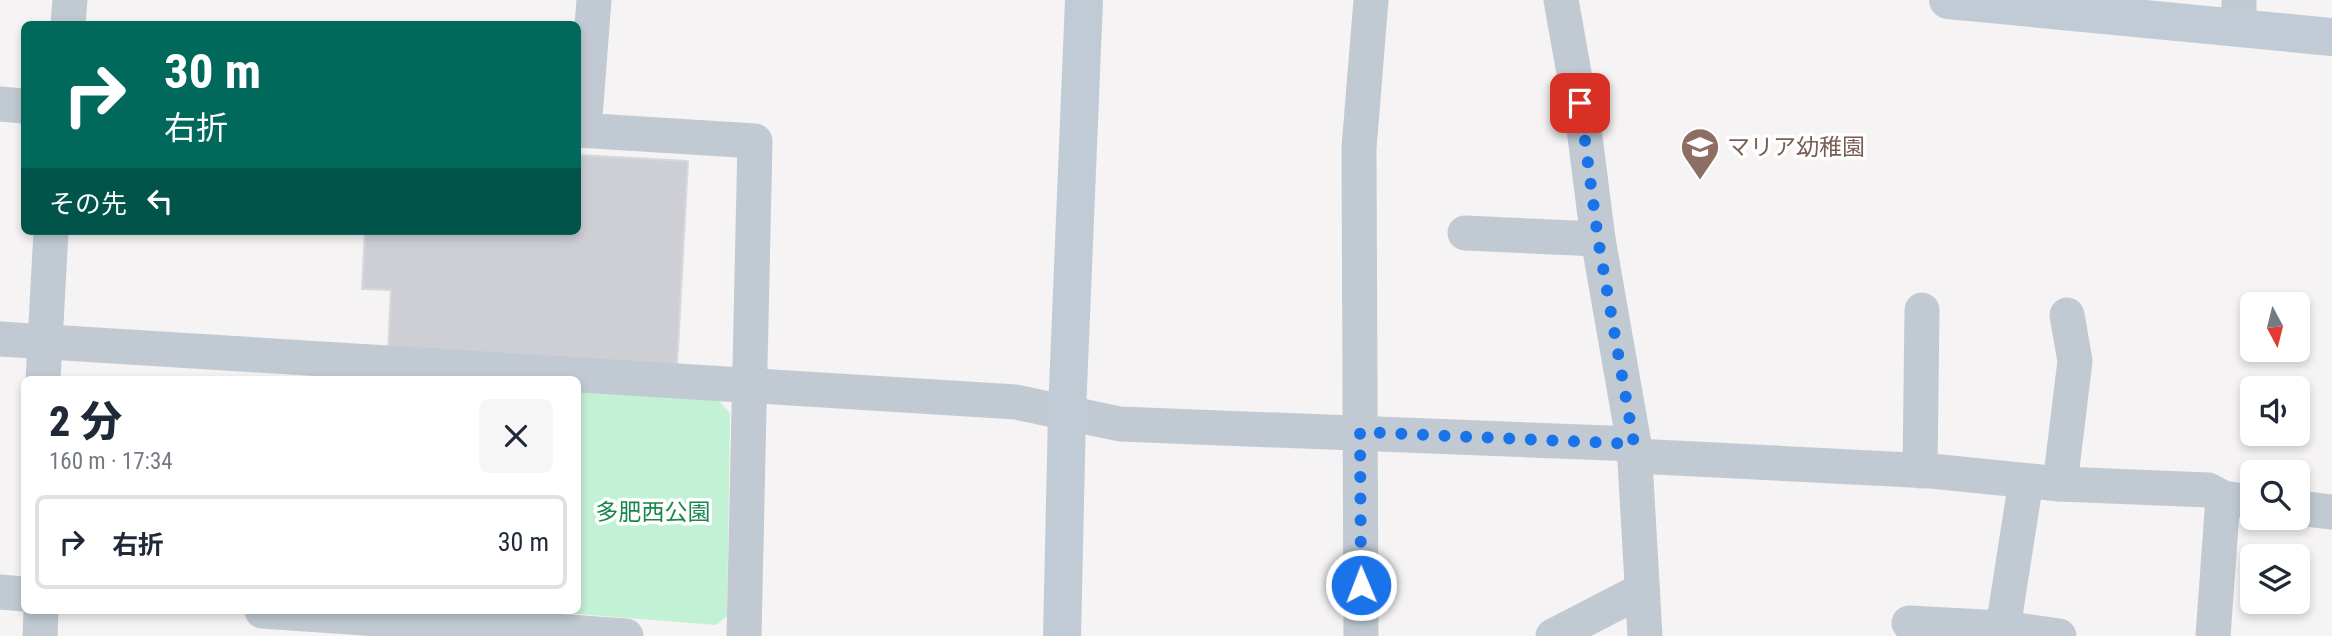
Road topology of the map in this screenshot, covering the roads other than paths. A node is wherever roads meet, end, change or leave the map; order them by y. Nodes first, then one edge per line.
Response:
1 (70, 0) edge
2 (594, 0) edge
3 (1084, 0) edge
4 (1371, 0) edge
5 (1561, 0) edge
6 (1948, 0) edge
7 (2239, 14) edge
8 (68, 21) edge
9 (2332, 37) edge
10 (0, 104) edge
11 (21, 106) edge
12 (581, 130) edge
13 (1465, 233) dead end
14 (51, 235) edge
15 (1598, 239) junction
16 (1922, 310) dead end
17 (2067, 315) dead end
18 (0, 339) edge
19 (44, 342) junction
20 (43, 376) edge
21 (749, 385) junction
22 (1067, 413) junction
23 (1360, 432) junction
24 (1634, 450) junction
25 (1920, 471) junction
26 (2026, 481) junction
27 (2060, 484) junction
28 (2238, 500) edge
29 (2310, 509) edge
30 (2332, 512) edge
31 (1642, 590) junction
32 (0, 592) edge
33 (21, 594) edge
34 (41, 614) edge
35 (306, 614) edge
36 (1909, 624) dead end
37 (2003, 628) junction
38 (40, 636) edge
39 (626, 636) edge
40 (744, 636) edge
41 (1062, 636) edge
42 (1361, 636) edge
43 (1553, 636) edge
44 (1645, 636) edge
45 (2059, 636) edge
46 (2213, 636) edge

1 - 8 street
2 - 12 street
3 - 22 street
4 - 23 street
5 - 15 street
6 - 7 street
7 - 9 street
10 - 11 street
12 - 21 street
13 - 15 street
14 - 19 street
15 - 24 street
16 - 25 street
17 - 27 street
18 - 19 street
19 - 20 street
19 - 21 street
21 - 22 street
21 - 40 street
22 - 23 street
22 - 41 street
23 - 24 street
23 - 42 street
24 - 25 street
24 - 31 street
25 - 26 street
26 - 27 street
26 - 37 street
27 - 28 street
28 - 46 street
29 - 30 street
31 - 43 street
31 - 44 street
32 - 33 street
34 - 38 street
35 - 39 street
36 - 37 street
37 - 45 street

